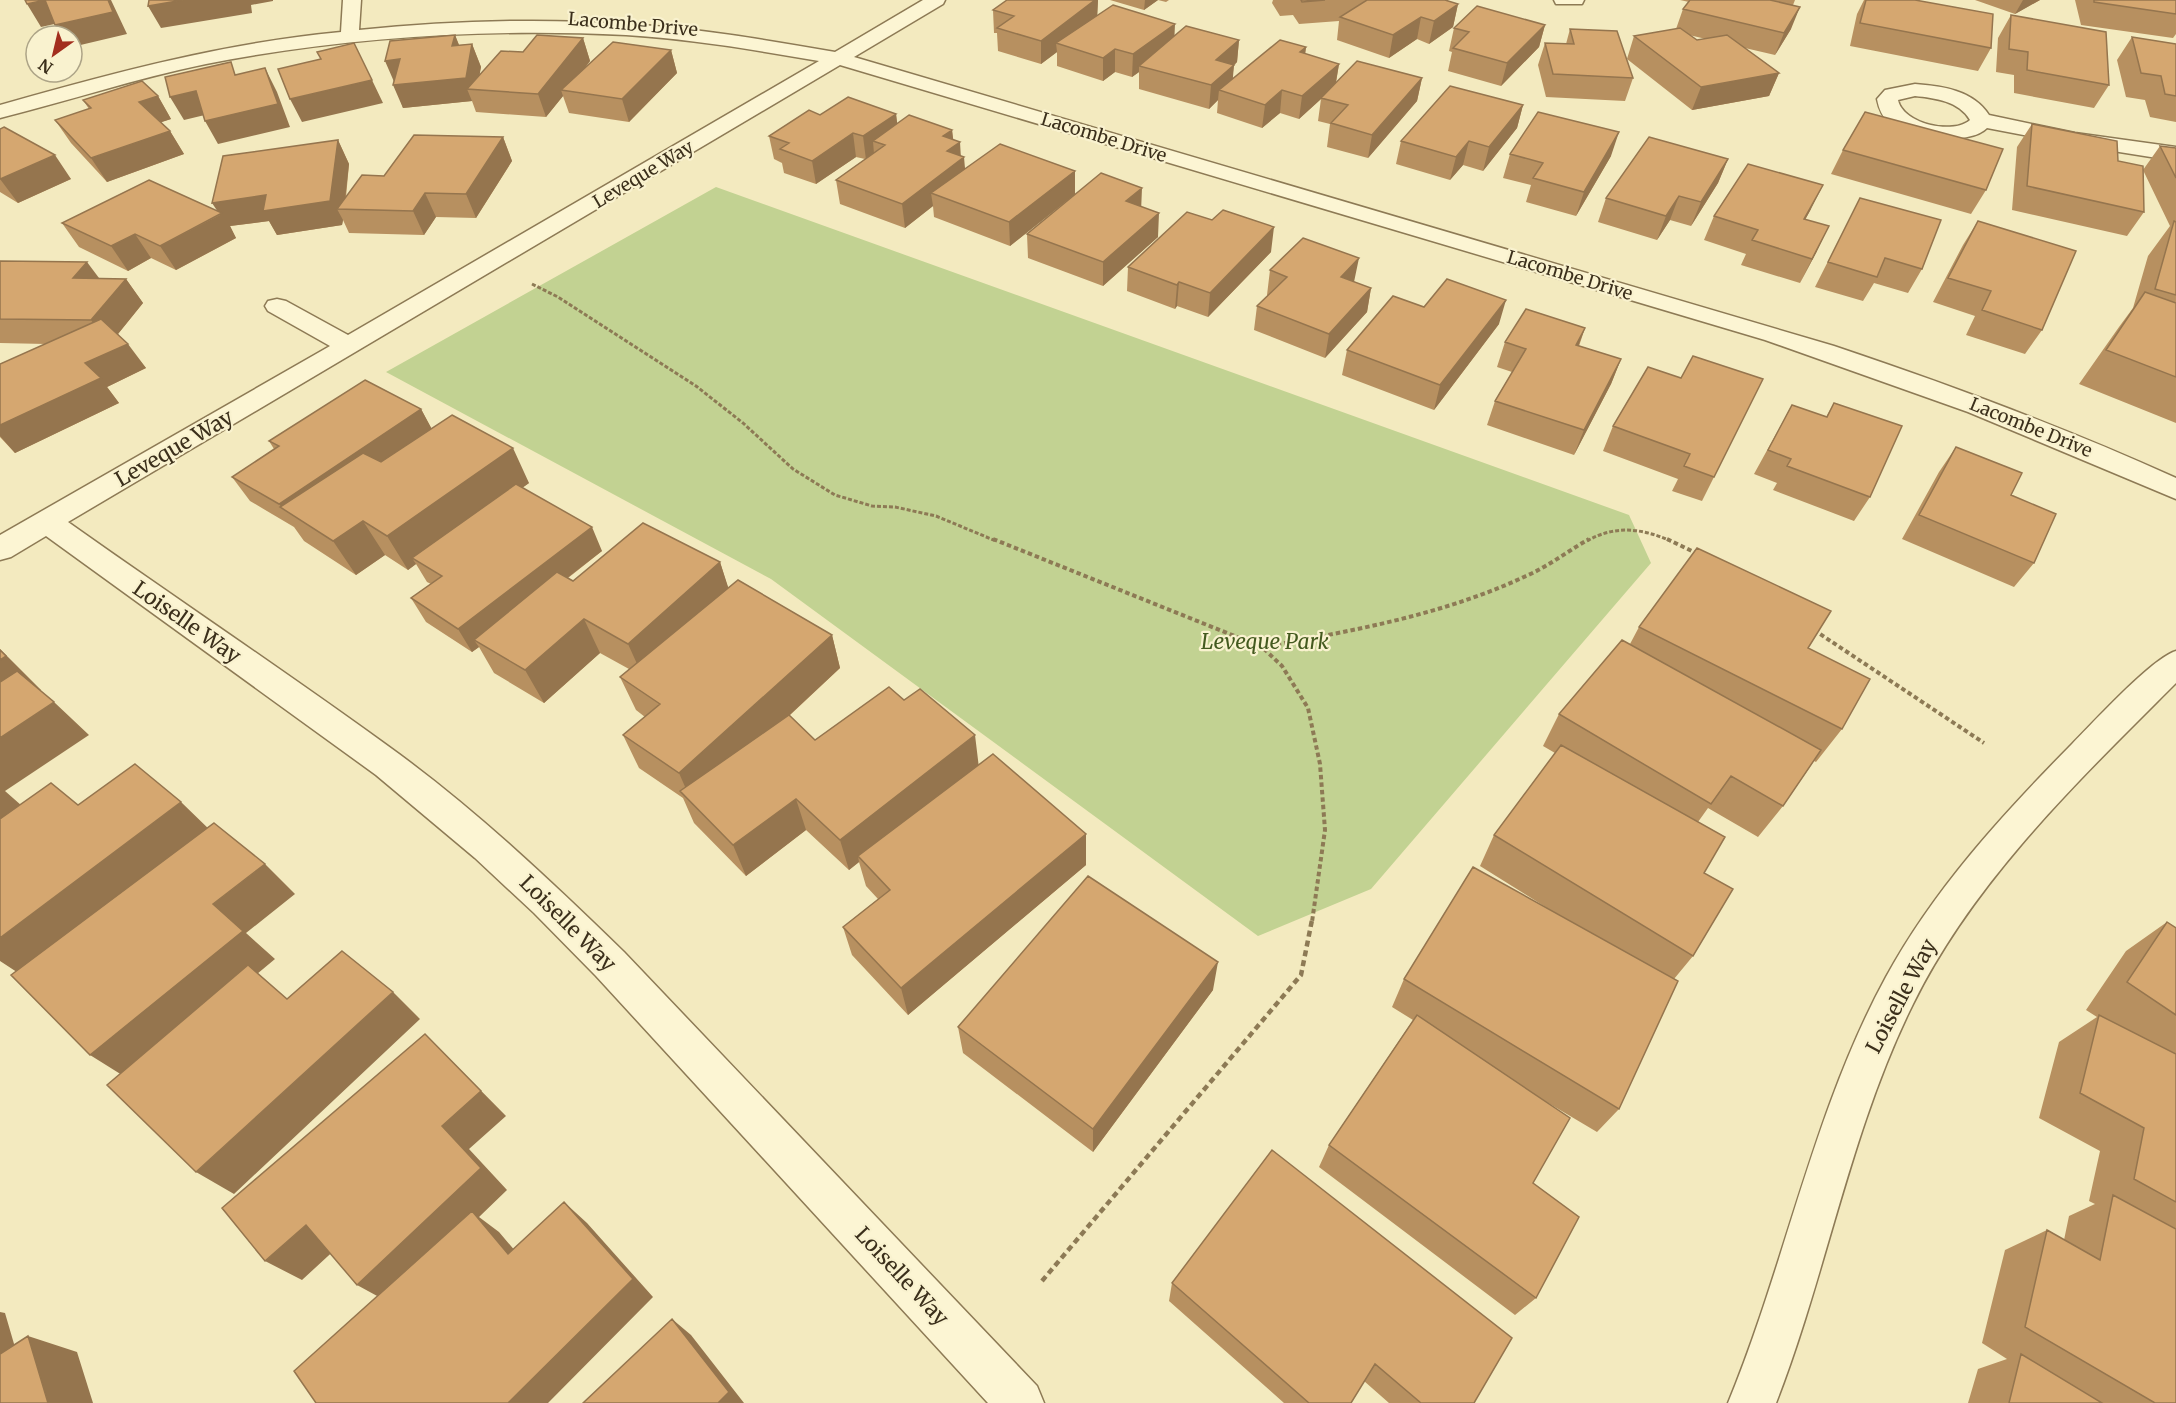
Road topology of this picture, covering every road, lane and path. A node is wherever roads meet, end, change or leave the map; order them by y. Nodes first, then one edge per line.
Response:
1 (351, 0) edge
2 (936, 0) edge
3 (1563, 0) edge
4 (1575, 0) edge
5 (349, 30) junction
6 (838, 58) junction
7 (1, 109) edge
8 (1981, 120) dead end
9 (2176, 154) edge
10 (531, 283) dead end
11 (277, 306) dead end
12 (349, 346) junction
13 (2176, 489) edge
14 (47, 522) junction
15 (0, 549) edge
16 (1700, 555) edge
17 (1806, 625) edge
18 (1262, 646) junction
19 (2176, 663) edge
20 (1984, 743) dead end
21 (1300, 975) joint
22 (1042, 1281) dead end
23 (1020, 1403) edge
24 (1752, 1403) edge

1 - 5 street
2 - 6 street, Leveque Way
3 - 4 street
5 - 6 street, Lacombe Drive
5 - 7 street, Lacombe Drive
6 - 12 street, Leveque Way
6 - 13 street, Lacombe Drive
8 - 9 street
10 - 18 path
11 - 12 street
12 - 14 street, Leveque Way
14 - 15 street, Leveque Way
14 - 23 street, Loiselle Way
16 - 18 path
17 - 20 path
18 - 21 path
19 - 24 street, Loiselle Way
21 - 22 path

